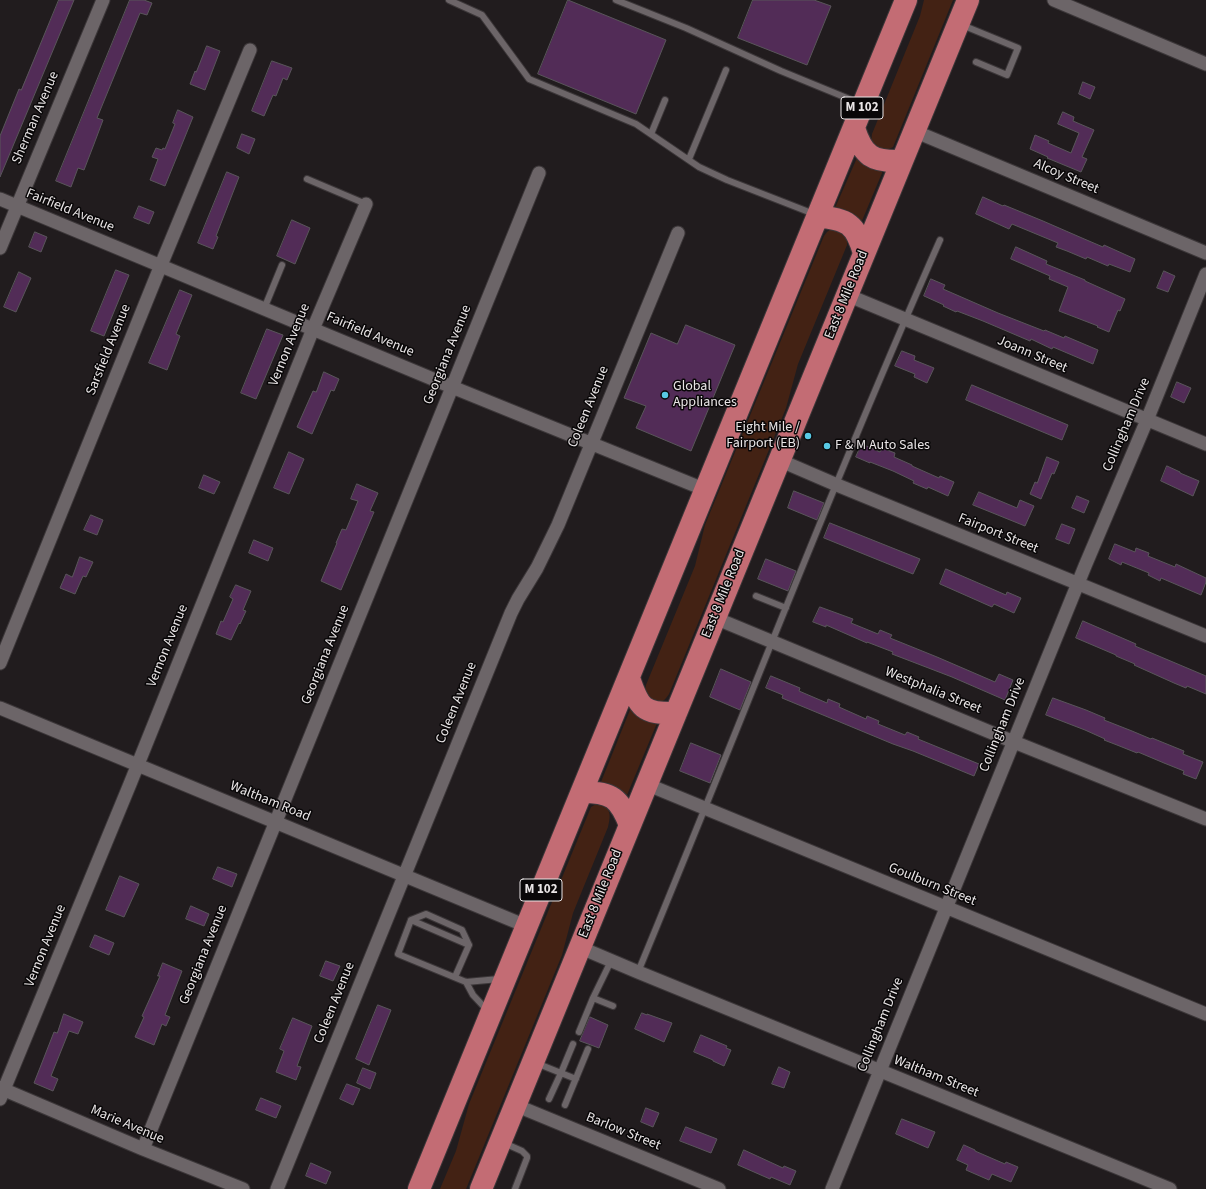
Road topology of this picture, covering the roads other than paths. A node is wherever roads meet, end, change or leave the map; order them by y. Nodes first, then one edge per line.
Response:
1 (103, 0) edge
2 (449, 0) edge
3 (616, 0) edge
4 (906, 0) edge
5 (968, 0) edge
6 (1054, 0) edge
7 (958, 24) junction
8 (250, 50) dead end
9 (976, 62) dead end
10 (1206, 64) edge
11 (726, 70) dead end
12 (665, 100) dead end
13 (863, 105) junction
14 (854, 128) junction
15 (914, 131) junction
16 (651, 134) junction
17 (689, 160) junction
18 (901, 161) junction
19 (539, 173) dead end
20 (307, 179) dead end
21 (0, 199) edge
22 (366, 204) joint
23 (17, 206) junction
24 (818, 216) junction
25 (678, 233) dead end
26 (940, 240) dead end
27 (0, 248) edge
28 (864, 253) junction
29 (1206, 253) edge
30 (160, 265) junction
31 (282, 265) dead end
32 (1206, 274) edge
33 (847, 295) junction
34 (264, 309) junction
35 (905, 319) junction
36 (313, 329) junction
37 (452, 387) junction
38 (1147, 420) junction
39 (591, 443) junction
40 (1206, 444) edge
41 (779, 460) junction
42 (837, 485) junction
43 (706, 490) junction
44 (1078, 584) junction
45 (756, 596) dead end
46 (786, 608) junction
47 (714, 618) junction
48 (1206, 636) edge
49 (772, 642) junction
50 (0, 663) edge
51 (629, 678) junction
52 (0, 708) edge
53 (676, 713) junction
54 (1014, 742) junction
55 (137, 765) junction
56 (646, 784) junction
57 (582, 792) junction
58 (705, 809) junction
59 (1206, 819) edge
60 (276, 822) junction
61 (630, 825) junction
62 (404, 875) junction
63 (947, 908) junction
64 (411, 920) junction
65 (526, 926) junction
66 (469, 944) junction
67 (580, 947) junction
68 (610, 961) junction
69 (638, 972) junction
70 (455, 977) junction
71 (505, 979) junction
72 (466, 982) junction
73 (593, 998) junction
74 (613, 1006) dead end
75 (491, 1014) junction
76 (1206, 1014) edge
77 (579, 1032) dead end
78 (573, 1044) dead end
79 (588, 1049) dead end
80 (533, 1061) junction
81 (880, 1071) junction
82 (560, 1073) junction
83 (576, 1079) junction
84 (1, 1092) edge
85 (549, 1099) dead end
86 (515, 1105) junction
87 (565, 1105) dead end
88 (501, 1141) junction
89 (143, 1149) junction
90 (243, 1189) edge
91 (277, 1189) edge
92 (419, 1189) edge
93 (481, 1189) edge
94 (515, 1189) edge
95 (719, 1189) edge
96 (832, 1189) edge
97 (1170, 1189) edge

1 - 23 street, Sherman Avenue
2 - 16 lane
3 - 13 lane
4 - 13 highway, M 102
5 - 7 highway, East 8 Mile Road
6 - 10 street
7 - 9 lane
7 - 15 highway, East 8 Mile Road
8 - 30 street, Sarsfield Avenue
11 - 17 lane
12 - 16 lane
13 - 14 highway, M 102
14 - 18 highway
14 - 24 highway, M 102
15 - 18 highway, East 8 Mile Road
15 - 29 street, Alcoy Street
16 - 17 lane
17 - 24 lane
18 - 28 highway, East 8 Mile Road
19 - 37 street, Georgiana Avenue
20 - 22 lane
21 - 23 street, Fairfield Avenue
22 - 36 street, Vernon Avenue
23 - 27 street, Sherman Avenue
23 - 30 street, Fairfield Avenue
24 - 28 highway
24 - 43 highway, M 102
25 - 39 street, Coleen Avenue
26 - 35 lane
28 - 33 highway, East 8 Mile Road
30 - 34 street, Fairfield Avenue
30 - 50 street, Sarsfield Avenue
31 - 34 lane
32 - 38 street, Collingham Drive
33 - 35 street, Joann Street
33 - 41 highway, East 8 Mile Road
34 - 36 street, Fairfield Avenue
35 - 38 street, Joann Street
35 - 42 lane
36 - 37 street, Fairfield Avenue
36 - 55 street, Vernon Avenue
37 - 39 street, Fairfield Avenue
37 - 60 street, Georgiana Avenue
38 - 40 street, Joann Street
38 - 44 street, Collingham Drive
39 - 43 street, Fairfield Avenue
39 - 62 street, Coleen Avenue
41 - 42 street, Fairport Street
41 - 47 highway, East 8 Mile Road
42 - 44 street, Fairport Street
42 - 46 lane
43 - 51 highway, M 102
44 - 48 street, Fairport Street
44 - 54 street, Collingham Drive
45 - 46 lane
46 - 49 lane
47 - 49 street, Westphalia Street
47 - 53 highway, East 8 Mile Road
49 - 54 street, Westphalia Street
49 - 58 lane
51 - 53 highway
51 - 57 highway, M 102
52 - 55 street, Waltham Road
53 - 56 highway, East 8 Mile Road
54 - 59 street, Westphalia Street
54 - 63 street, Collingham Drive
55 - 60 street, Waltham Road
55 - 84 street, Vernon Avenue
56 - 58 street, Goulburn Street
56 - 61 highway, East 8 Mile Road
57 - 61 highway
57 - 65 highway, M 102
58 - 63 street, Goulburn Street
58 - 69 lane
60 - 62 street, Waltham Road
60 - 89 street, Georgiana Avenue
61 - 67 highway, East 8 Mile Road
62 - 65 street, Waltham Road
62 - 91 street, Coleen Avenue
63 - 76 street, Goulburn Street
63 - 81 street, Collingham Drive
64 - 66 lane
64 - 66 lane
64 - 70 lane
65 - 71 highway, M 102
66 - 70 lane
67 - 68 street, Waltham Street
67 - 80 highway, East 8 Mile Road
68 - 69 street, Waltham Street
68 - 73 lane
69 - 81 street, Waltham Street
70 - 72 lane
71 - 72 lane
71 - 75 highway, M 102
72 - 75 lane
73 - 74 lane
73 - 77 lane
75 - 92 highway, M 102
78 - 82 lane
79 - 83 lane
80 - 82 lane
80 - 86 highway, East 8 Mile Road
81 - 96 street, Collingham Drive
81 - 97 street, Waltham Street
82 - 83 lane
82 - 85 lane
83 - 87 lane
84 - 89 street, Marie Avenue
86 - 88 highway, East 8 Mile Road
86 - 95 street, Barlow Street
88 - 93 highway, East 8 Mile Road
88 - 94 lane
89 - 90 street, Marie Avenue

